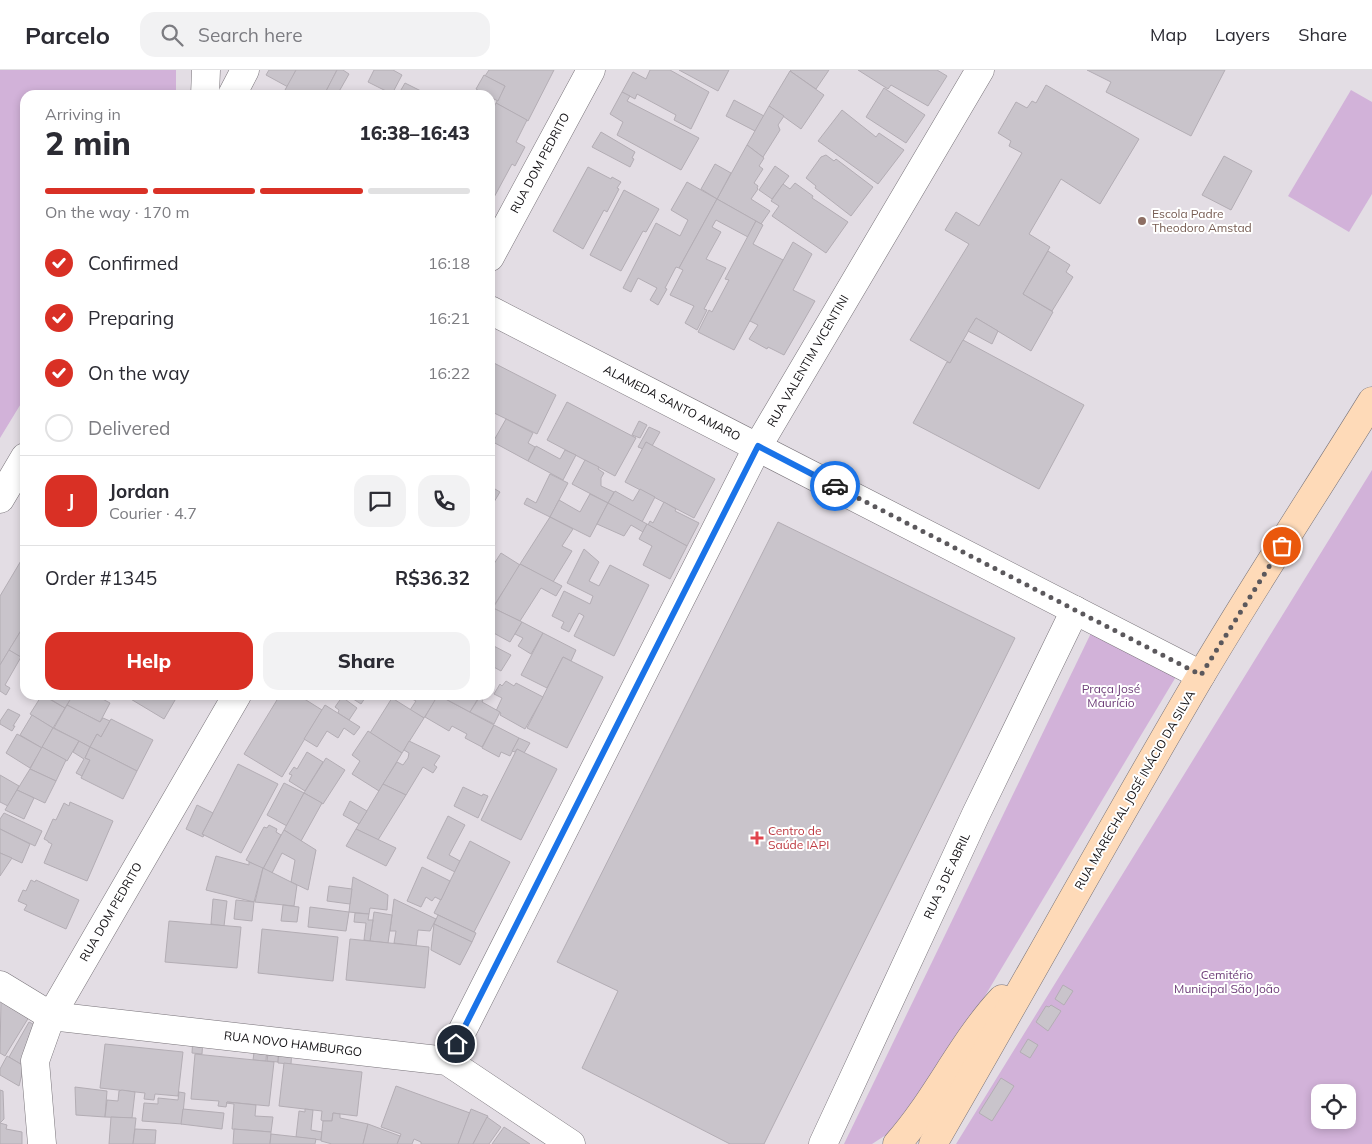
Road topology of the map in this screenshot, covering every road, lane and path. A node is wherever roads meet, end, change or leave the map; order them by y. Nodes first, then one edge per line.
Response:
1 (206, 70) edge
2 (245, 70) edge
3 (591, 70) edge
4 (980, 70) edge
5 (205, 90) edge
6 (235, 90) edge
7 (495, 248) edge
8 (495, 313) edge
9 (1372, 402) edge
10 (758, 446) junction
11 (20, 465) edge
12 (0, 499) edge
13 (1075, 610) junction
14 (1201, 675) junction
15 (234, 700) edge
16 (1029, 978) junction
17 (0, 985) edge
18 (51, 1016) junction
19 (447, 1061) junction
20 (42, 1144) edge
21 (570, 1144) edge
22 (823, 1144) edge
23 (897, 1144) edge
24 (933, 1144) edge

1 - 5 street
2 - 6 street
3 - 7 street, RUA DOM PEDRITO
4 - 10 street, RUA VALENTIM VICENTINI
8 - 10 street, ALAMEDA SANTO AMARO
9 - 14 main road, RUA MARECHAL JOSÉ INÁCIO DA SILVA
10 - 13 street, ALAMEDA SANTO AMARO
10 - 19 street, RUA VALENTIM VICENTINI
11 - 12 street
13 - 14 street, ALAMEDA SANTO AMARO
13 - 22 street, RUA 3 DE ABRIL
14 - 16 main road, RUA MARECHAL JOSÉ INÁCIO DA SILVA
15 - 18 street, RUA DOM PEDRITO
16 - 23 main road, RUA MARECHAL JOSÉ INÁCIO DA SILVA
16 - 24 main road, RUA MARECHAL JOSÉ INÁCIO DA SILVA
17 - 18 street, RUA NOVO HAMBURGO
18 - 19 street, RUA NOVO HAMBURGO
18 - 20 street, RUA DOM PEDRITO
19 - 21 street, RUA NOVO HAMBURGO

